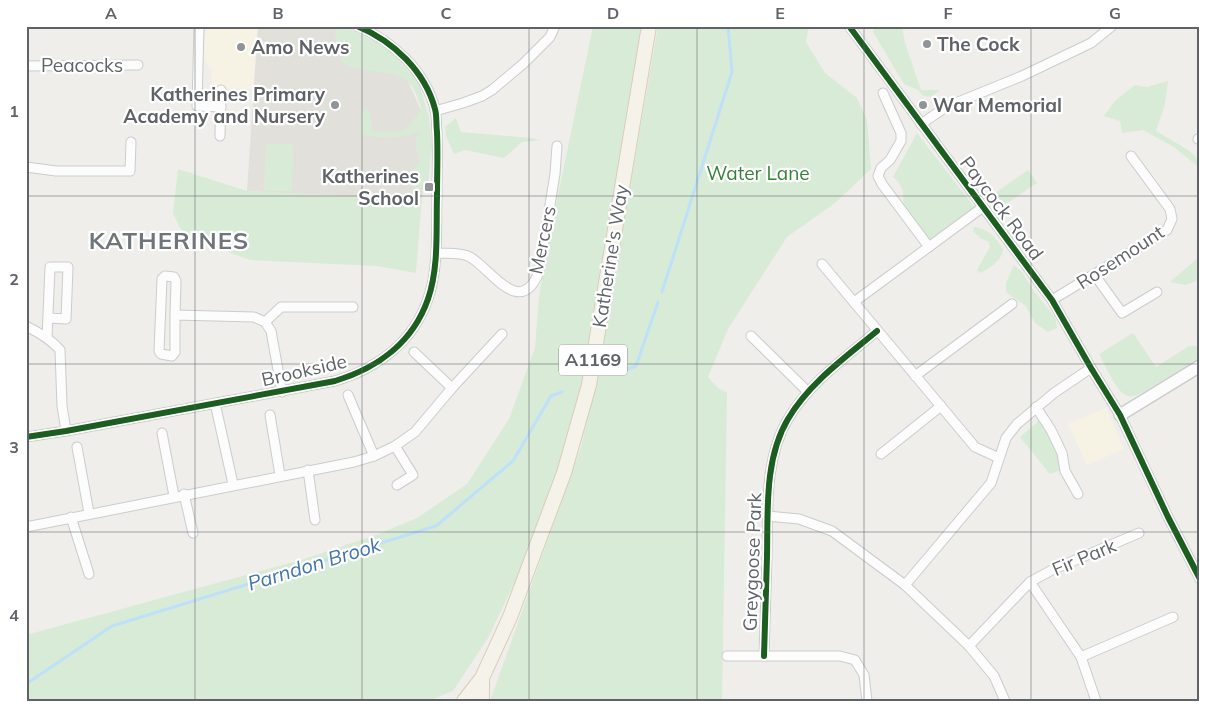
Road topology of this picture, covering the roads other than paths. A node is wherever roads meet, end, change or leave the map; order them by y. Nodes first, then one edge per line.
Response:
1 (199, 26) edge
2 (357, 26) edge
3 (555, 26) edge
4 (649, 26) edge
5 (849, 26) edge
6 (1112, 26) edge
7 (138, 65) dead end
8 (26, 66) edge
9 (221, 90) dead end
10 (883, 94) dead end
11 (221, 106) junction
12 (435, 111) junction
13 (921, 124) junction
14 (220, 136) dead end
15 (132, 142) dead end
16 (557, 146) dead end
17 (1131, 156) dead end
18 (26, 168) edge
19 (983, 207) junction
20 (929, 247) junction
21 (436, 253) junction
22 (822, 264) dead end
23 (1094, 274) junction
24 (1157, 292) dead end
25 (1052, 300) junction
26 (854, 302) junction
27 (1012, 304) dead end
28 (353, 307) dead end
29 (175, 315) junction
30 (48, 318) junction
31 (265, 322) junction
32 (26, 326) edge
33 (877, 331) junction
34 (502, 334) dead end
35 (751, 336) dead end
36 (47, 338) junction
37 (414, 352) dead end
38 (1200, 366) edge
39 (1091, 368) junction
40 (915, 376) junction
41 (452, 388) junction
42 (282, 392) junction
43 (808, 392) junction
44 (348, 395) dead end
45 (215, 403) junction
46 (941, 406) junction
47 (1036, 407) junction
48 (270, 415) dead end
49 (1120, 415) junction
50 (66, 432) junction
51 (162, 433) dead end
52 (26, 437) edge
53 (395, 446) junction
54 (77, 447) dead end
55 (881, 454) dead end
56 (374, 456) junction
57 (999, 458) junction
58 (308, 470) junction
59 (280, 476) junction
60 (233, 484) junction
61 (398, 485) dead end
62 (184, 494) junction
63 (1078, 494) dead end
64 (174, 496) junction
65 (89, 513) junction
66 (767, 516) junction
67 (71, 517) junction
68 (315, 520) dead end
69 (26, 527) edge
70 (193, 533) dead end
71 (1139, 533) dead end
72 (89, 574) dead end
73 (1200, 579) edge
74 (1030, 582) junction
75 (905, 585) junction
76 (1173, 617) dead end
77 (969, 646) junction
78 (728, 656) dead end
79 (764, 656) junction
80 (1081, 658) junction
81 (482, 678) junction
82 (464, 701) edge
83 (482, 701) edge
84 (867, 701) edge
85 (1005, 701) edge
86 (1096, 701) edge

1 - 11 street
2 - 12 street, Brookside
3 - 12 street
4 - 81 main road, Katherine's Way / A1169
5 - 13 street, Paycock Road
6 - 13 street
7 - 8 street, Peacocks
9 - 11 street
10 - 20 street
11 - 14 street
12 - 21 street, Brookside
13 - 19 street, Paycock Road
15 - 18 street
16 - 21 street, Mercers
17 - 23 street, Rosemount
19 - 20 street
19 - 25 street, Paycock Road
20 - 26 street
21 - 42 street, Brookside
22 - 26 street
23 - 24 street
23 - 25 street, Rosemount
25 - 39 street, Paycock Road
26 - 33 street
27 - 40 street
28 - 31 street
29 - 29 street
29 - 31 street
30 - 30 street
30 - 36 street
31 - 42 street
32 - 36 street
33 - 40 street
33 - 43 street, Greygoose Park
34 - 41 street
35 - 43 street
36 - 50 street
37 - 41 street
38 - 49 street
39 - 47 street
39 - 49 street, Paycock Road
40 - 46 street
41 - 53 street
42 - 45 street, Brookside
43 - 66 street, Greygoose Park
44 - 56 street
45 - 50 street, Brookside
45 - 60 street
46 - 55 street
46 - 57 street
47 - 57 street
47 - 63 street
48 - 59 street
49 - 73 street, Paycock Road
50 - 52 street, Brookside
51 - 64 street
53 - 56 street
53 - 61 street
54 - 65 street
56 - 58 street
57 - 75 street
58 - 59 street
58 - 68 street
59 - 60 street
60 - 62 street
62 - 64 street
62 - 70 street
64 - 65 street
65 - 67 street
66 - 75 street, Greygoose Park
66 - 79 street, Greygoose Park
67 - 69 street
67 - 72 street
71 - 74 street, Fir Park
74 - 77 street, Fir Park
74 - 80 street, Fir Park
75 - 77 street, Greygoose Park
76 - 80 street
77 - 85 street, Greygoose Park
78 - 79 street
79 - 84 street
80 - 86 street, Fir Park
81 - 82 main road, Katherine's Way / A1169
81 - 83 main road, Katherine's Way / A1169

